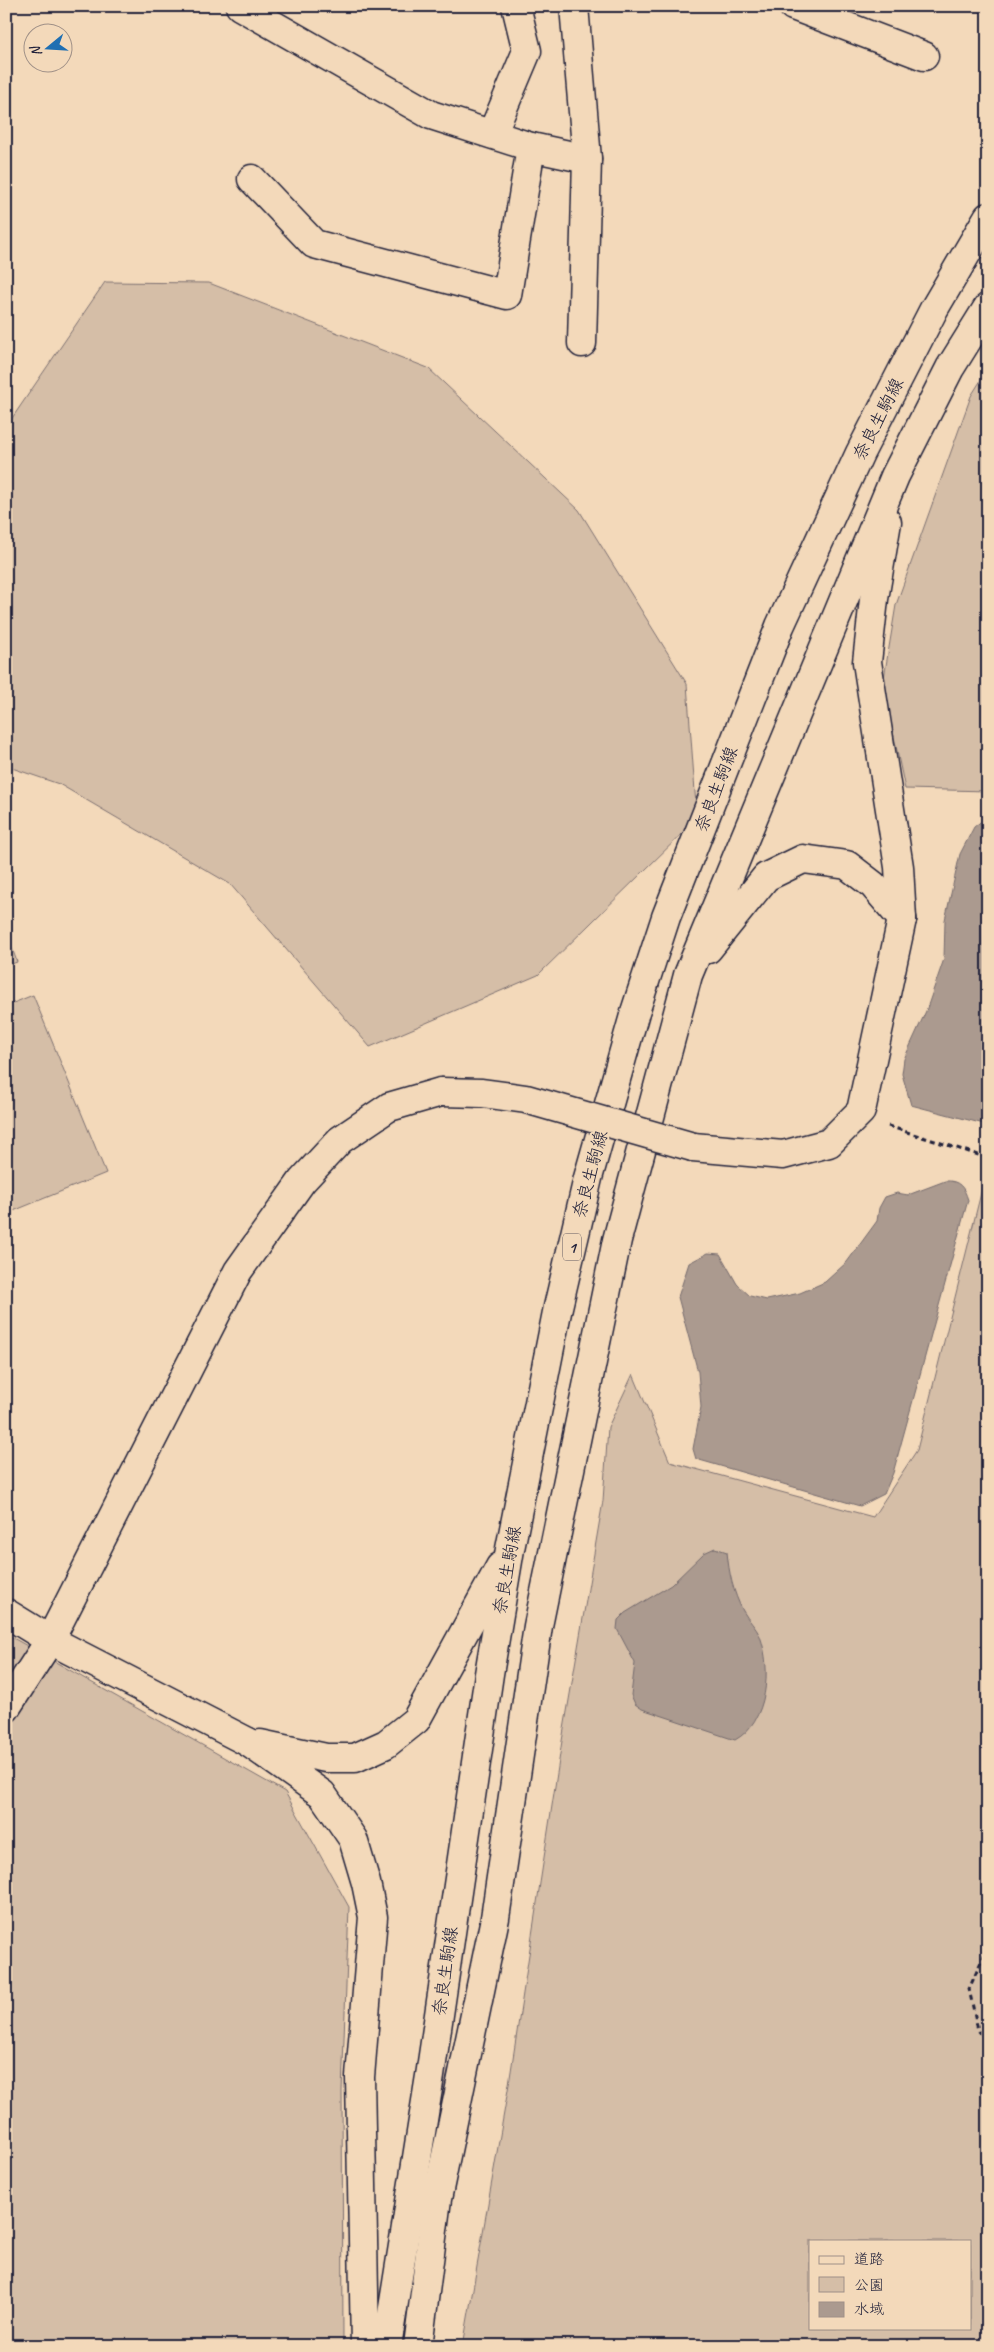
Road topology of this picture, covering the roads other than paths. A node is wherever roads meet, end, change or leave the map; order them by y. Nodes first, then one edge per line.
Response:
1 (240, 6) edge
2 (516, 6) edge
3 (574, 6) edge
4 (793, 6) edge
5 (924, 56) dead end
6 (492, 134) junction
7 (531, 147) junction
8 (587, 159) junction
9 (252, 179) dead end
10 (988, 217) edge
11 (988, 307) edge
12 (582, 343) dead end
13 (895, 476) junction
14 (902, 919) junction
15 (688, 975) junction
16 (510, 1549) junction
17 (6, 1613) edge
18 (50, 1640) junction
19 (6, 1708) edge
20 (248, 1742) junction
21 (365, 2346) edge
22 (387, 2346) edge
23 (418, 2346) edge

1 - 6 main road
2 - 6 main road
3 - 8 main road
4 - 5 main road
6 - 7 main road
7 - 8 main road
7 - 9 main road
8 - 12 main road
10 - 16 main road, 奈良生駒線 / 1
11 - 13 main road, 奈良生駒線
13 - 14 main road
13 - 15 main road, 奈良生駒線
14 - 15 main road
14 - 18 main road, bridge
15 - 23 main road, 奈良生駒線
16 - 20 main road
16 - 22 main road, 奈良生駒線 / 1
17 - 18 main road
18 - 19 main road
18 - 20 main road
20 - 21 main road

